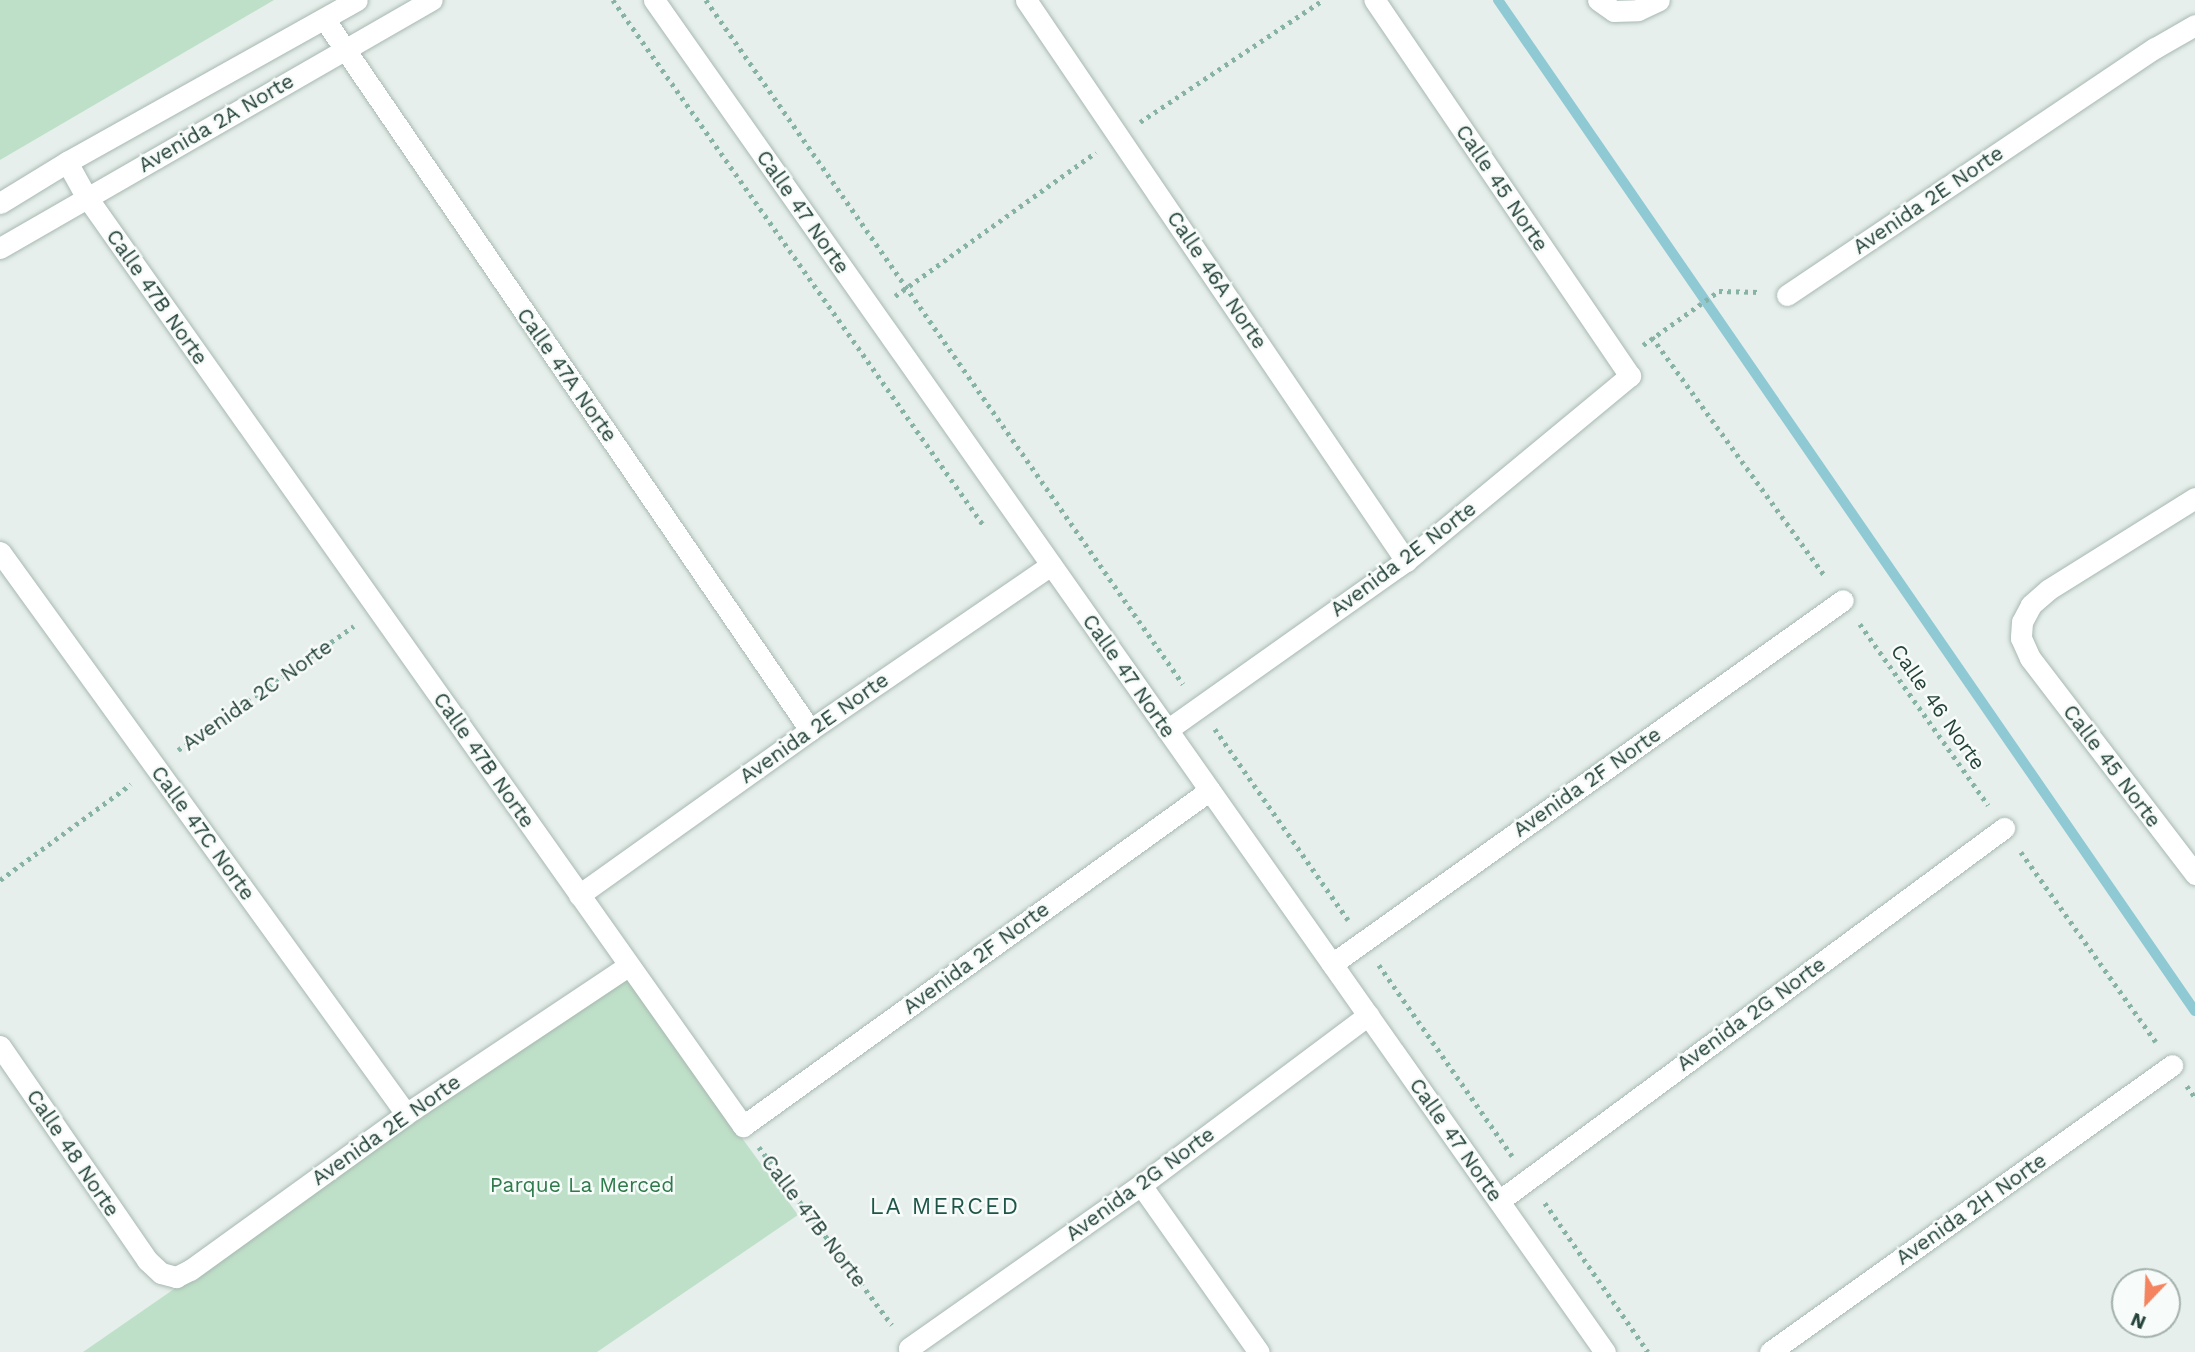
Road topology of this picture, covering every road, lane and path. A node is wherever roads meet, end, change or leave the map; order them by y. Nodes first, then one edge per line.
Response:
1 (357, 0) edge
2 (432, 0) edge
3 (653, 0) edge
4 (706, 0) edge
5 (1026, 0) edge
6 (1374, 0) edge
7 (1598, 0) edge
8 (1659, 0) edge
9 (325, 20) junction
10 (2195, 25) edge
11 (344, 51) junction
12 (67, 162) junction
13 (86, 196) junction
14 (0, 203) edge
15 (0, 248) edge
16 (1787, 295) joint
17 (1630, 376) joint
18 (2195, 498) edge
19 (0, 552) edge
20 (1406, 561) junction
21 (1051, 565) junction
22 (1843, 600) junction
23 (378, 610) junction
24 (1184, 685) dead end
25 (810, 730) junction
26 (1167, 730) junction
27 (1215, 730) dead end
28 (155, 767) junction
29 (1210, 790) junction
30 (2004, 828) junction
31 (2195, 874) edge
32 (0, 880) edge
33 (579, 895) junction
34 (1363, 942) junction
35 (1332, 964) junction
36 (628, 965) junction
37 (1368, 1014) junction
38 (0, 1046) edge
39 (2172, 1065) junction
40 (2195, 1097) edge
41 (406, 1114) junction
42 (743, 1126) junction
43 (1528, 1179) junction
44 (1142, 1185) junction
45 (1499, 1201) junction
46 (147, 1260) joint
47 (910, 1350) edge
48 (1259, 1352) edge
49 (1605, 1352) edge
50 (1648, 1352) edge
51 (1770, 1352) edge

1 - 9 street, Avenida 2A Norte
2 - 11 street, Avenida 2A Norte
3 - 21 street, Calle 47 Norte
4 - 24 path
5 - 20 street, Calle 46A Norte
6 - 17 street, Calle 45 Norte
7 - 8 street
9 - 11 street, Calle 47A Norte
9 - 12 street, Avenida 2A Norte
10 - 16 street, Avenida 2E Norte
11 - 13 street, Avenida 2A Norte
11 - 25 street, Calle 47A Norte
12 - 13 street, Calle 47B Norte
12 - 14 street, Avenida 2A Norte
13 - 15 street, Avenida 2A Norte
13 - 23 street, Calle 47B Norte
16 - 22 path, Calle 46 Norte
17 - 20 street, Avenida 2E Norte
18 - 31 street, Calle 45 Norte
19 - 28 street, Calle 47C Norte
20 - 26 street, Avenida 2E Norte
21 - 25 street, Avenida 2E Norte
21 - 26 street, Calle 47 Norte
22 - 30 path, Calle 46 Norte
22 - 34 street, Avenida 2F Norte
23 - 28 path, Avenida 2C Norte
23 - 33 street, Calle 47B Norte
25 - 33 street, Avenida 2E Norte
26 - 29 street, Calle 47 Norte
27 - 34 path
28 - 32 path, Avenida 2C Norte
28 - 41 street, Calle 47C Norte
29 - 35 street, Calle 47 Norte
29 - 42 street, Avenida 2F Norte
30 - 39 path, Calle 46 Norte
30 - 43 street, Avenida 2G Norte
33 - 36 street, Calle 47B Norte
34 - 35 street, Avenida 2F Norte
34 - 43 path
35 - 37 street, Calle 47 Norte
36 - 41 street, Avenida 2E Norte
36 - 42 street, Calle 47B Norte
37 - 44 street, Avenida 2G Norte
37 - 45 street, Calle 47 Norte
38 - 46 street, Calle 48 Norte
39 - 40 path, Calle 46 Norte
39 - 51 street, Avenida 2H Norte
41 - 46 street, Avenida 2E Norte
42 - 47 path, Calle 47B Norte
43 - 45 street, Avenida 2G Norte
43 - 50 path
44 - 47 street, Avenida 2G Norte
44 - 48 street
45 - 49 street, Calle 47 Norte

